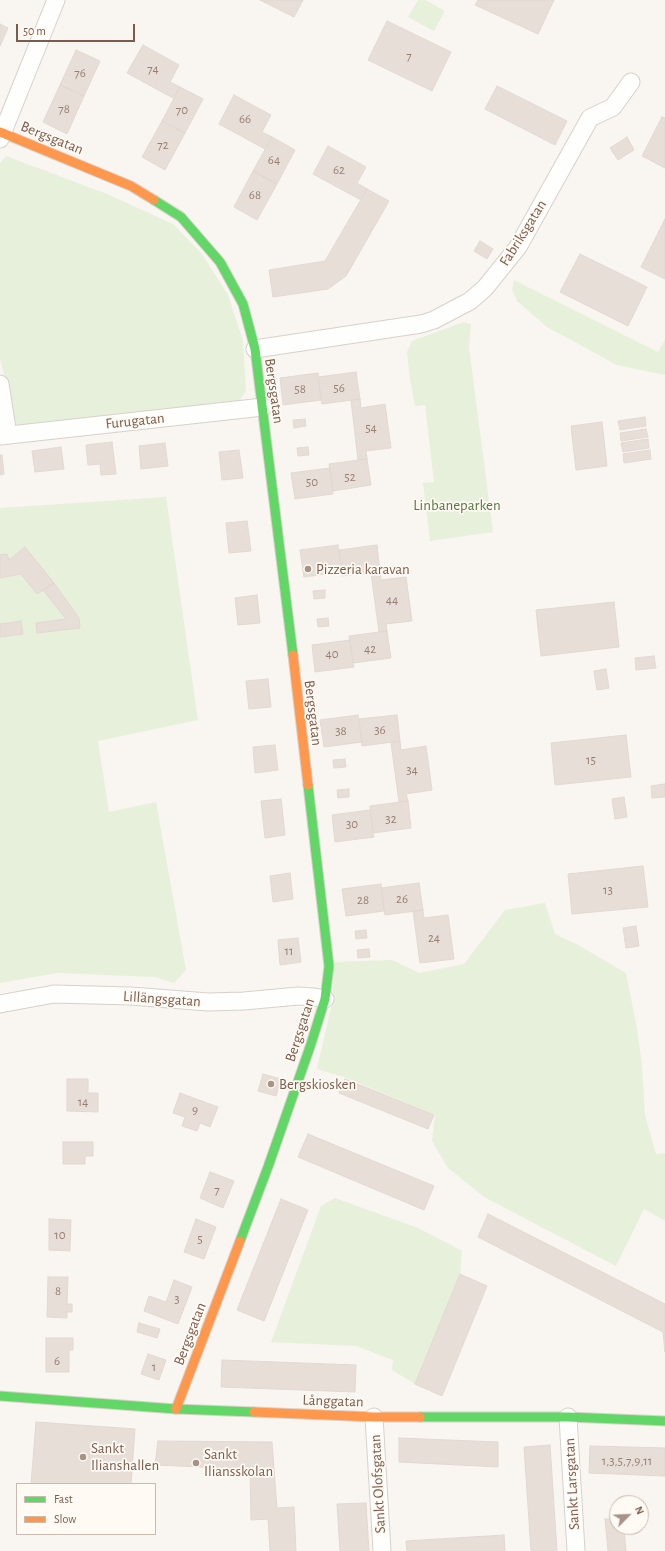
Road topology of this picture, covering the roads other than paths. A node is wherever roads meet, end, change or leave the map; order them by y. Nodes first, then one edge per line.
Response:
1 (56, 0) edge
2 (631, 82) dead end
3 (1, 135) edge
4 (255, 349) junction
5 (0, 384) edge
6 (263, 406) junction
7 (4, 436) edge
8 (325, 999) junction
9 (0, 1004) edge
10 (0, 1396) edge
11 (176, 1409) junction
12 (374, 1416) junction
13 (568, 1417) junction
14 (665, 1421) edge
15 (382, 1551) edge
16 (576, 1551) edge

1 - 3 street
2 - 4 street, Fabriksgatan
3 - 4 street, Bergsgatan
4 - 6 street, Bergsgatan
5 - 7 street, Furugatan
6 - 7 street, Furugatan
6 - 8 street, Bergsgatan
8 - 9 street, Lillängsgatan
8 - 11 street, Bergsgatan
10 - 11 street, Långgatan
11 - 12 street, Långgatan
12 - 13 street, Långgatan
12 - 15 street, Sankt Olofsgatan
13 - 14 street, Långgatan
13 - 16 street, Sankt Larsgatan

